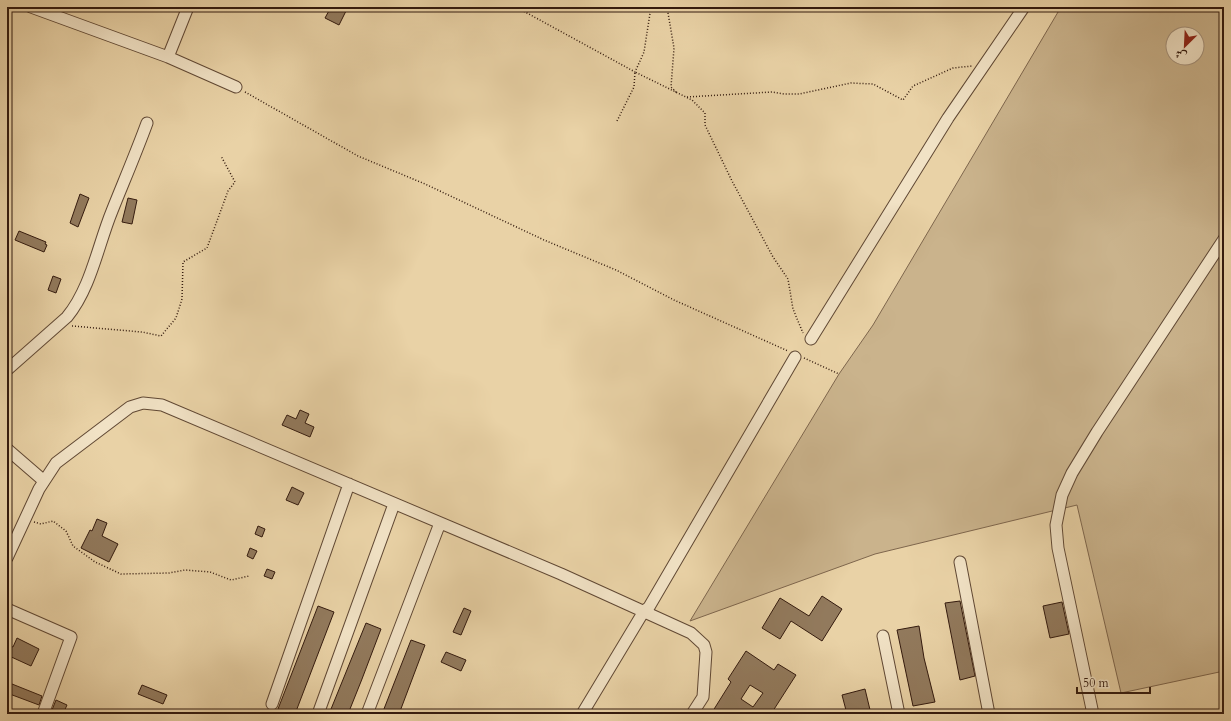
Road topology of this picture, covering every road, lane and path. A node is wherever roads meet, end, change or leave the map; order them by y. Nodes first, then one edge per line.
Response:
1 (31, 7) edge
2 (188, 7) edge
3 (516, 7) edge
4 (651, 7) edge
5 (667, 7) edge
6 (1024, 7) edge
7 (168, 57) junction
8 (982, 68) junction
9 (635, 72) junction
10 (236, 88) joint
11 (678, 94) junction
12 (685, 97) junction
13 (617, 121) dead end
14 (147, 123) dead end
15 (221, 156) dead end
16 (1224, 239) edge
17 (58, 325) junction
18 (811, 339) joint
19 (796, 355) junction
20 (7, 370) edge
21 (839, 374) dead end
22 (7, 449) edge
23 (44, 481) junction
24 (349, 484) junction
25 (394, 504) junction
26 (24, 518) junction
27 (440, 523) junction
28 (7, 558) edge
29 (960, 562) dead end
30 (249, 576) dead end
31 (7, 609) edge
32 (644, 611) junction
33 (883, 636) dead end
34 (272, 704) dead end
35 (43, 714) edge
36 (318, 714) edge
37 (366, 714) edge
38 (582, 714) edge
39 (692, 714) edge
40 (899, 714) edge
41 (989, 714) edge
42 (1093, 714) edge

1 - 7 street
2 - 7 street
3 - 9 path
4 - 9 path
5 - 11 path
6 - 8 street
7 - 10 street
8 - 12 path
8 - 18 street
9 - 11 path
9 - 13 path
10 - 19 path
11 - 12 path
12 - 18 path
14 - 17 street
15 - 17 path
16 - 42 street
17 - 20 street
19 - 21 path
19 - 32 street
22 - 23 street
23 - 24 street
23 - 26 street
24 - 25 street
24 - 34 street
25 - 27 street
25 - 36 street
26 - 28 street
26 - 30 path
27 - 32 street
27 - 37 street
29 - 41 street
31 - 35 street
32 - 38 street
32 - 39 street
33 - 40 street

